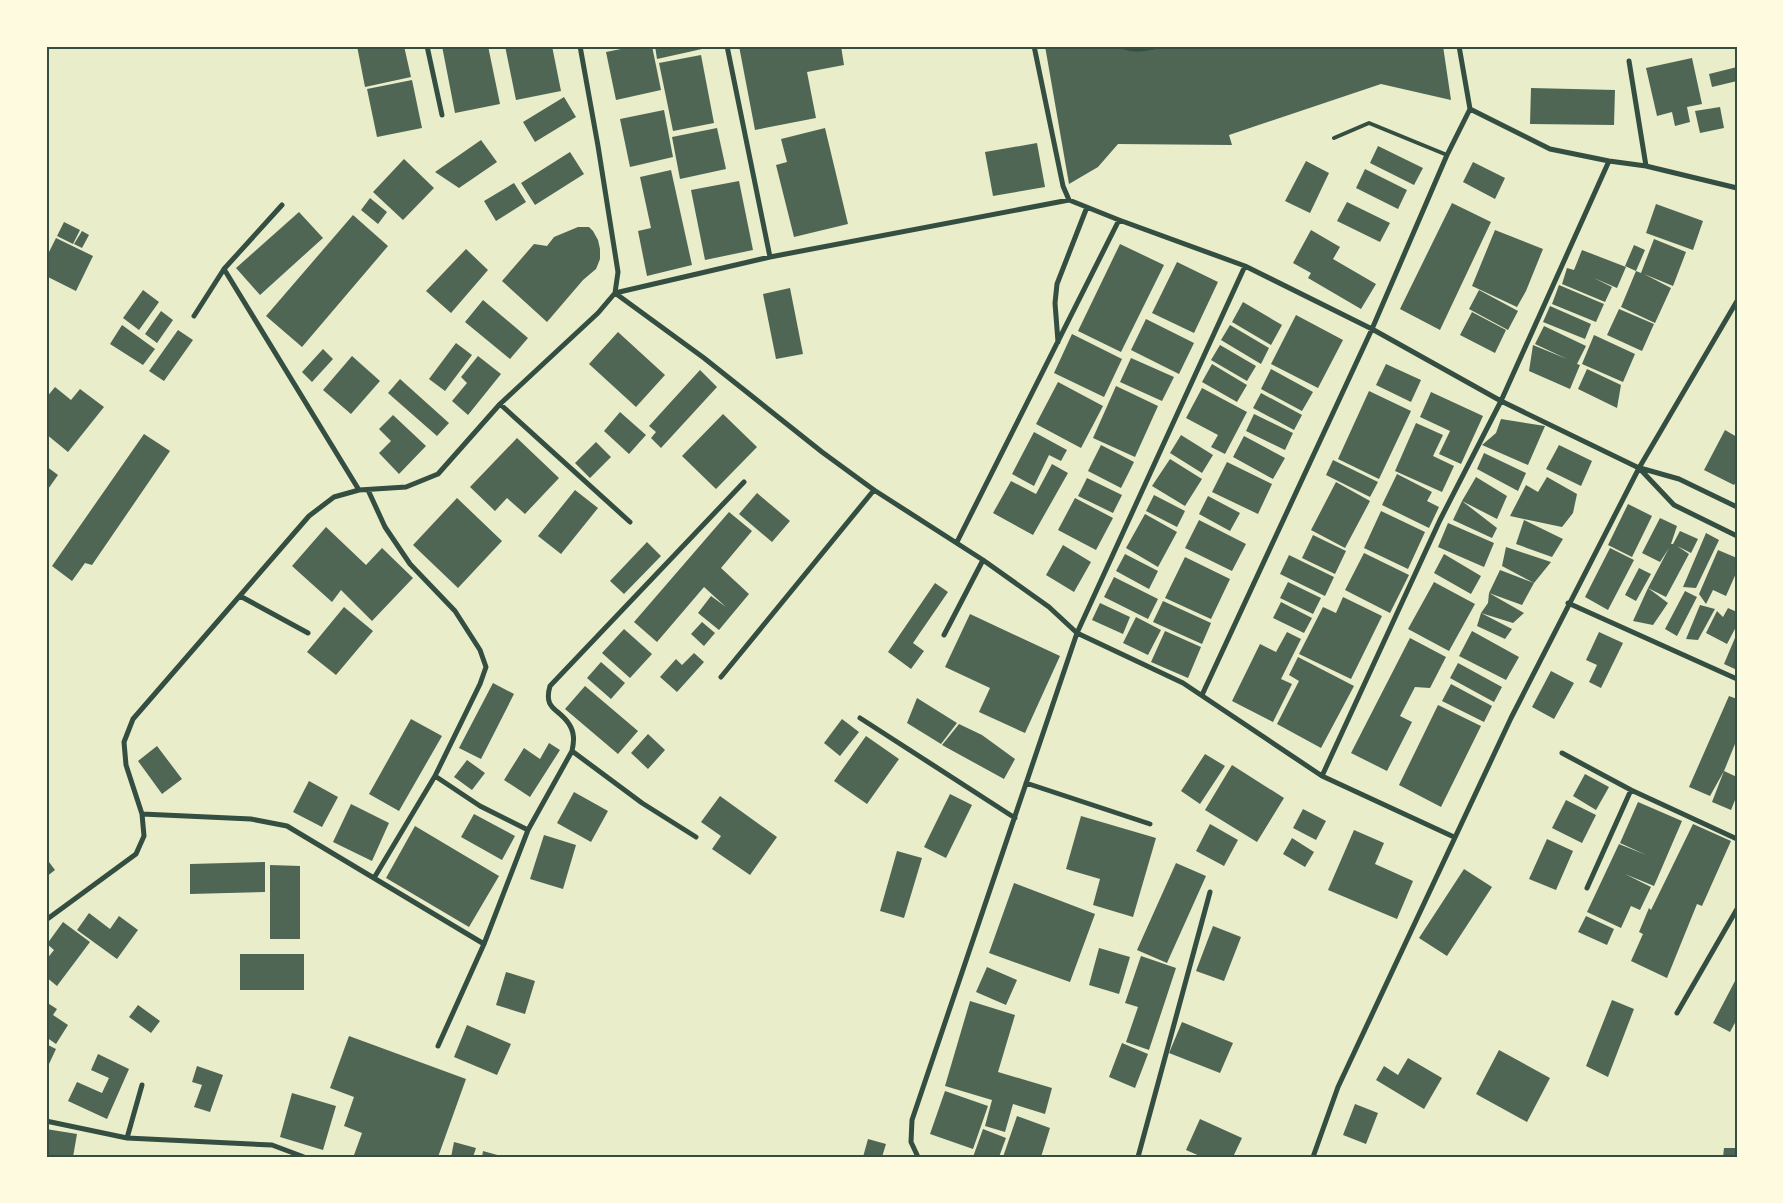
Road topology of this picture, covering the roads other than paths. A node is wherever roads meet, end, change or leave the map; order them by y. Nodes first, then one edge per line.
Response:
1 (427, 46) edge
2 (580, 46) edge
3 (727, 46) edge
4 (1034, 46) edge
5 (1120, 46) edge
6 (1161, 46) edge
7 (1459, 46) edge
8 (1629, 61) dead end
9 (1470, 109) junction
10 (442, 115) dead end
11 (1334, 138) dead end
12 (1447, 154) junction
13 (1609, 161) junction
14 (1646, 166) junction
15 (1737, 188) edge
16 (1069, 200) junction
17 (282, 205) dead end
18 (1087, 207) junction
19 (1119, 220) junction
20 (770, 257) junction
21 (1244, 266) junction
22 (224, 269) junction
23 (615, 292) junction
24 (1737, 301) edge
25 (194, 316) dead end
26 (1372, 329) junction
27 (1058, 342) junction
28 (1501, 401) junction
29 (500, 404) junction
30 (1639, 468) junction
31 (744, 482) dead end
32 (359, 490) junction
33 (368, 490) junction
34 (874, 490) junction
35 (1737, 507) edge
36 (630, 522) dead end
37 (1737, 536) edge
38 (957, 542) junction
39 (982, 560) junction
40 (240, 596) junction
41 (1568, 603) junction
42 (1077, 632) junction
43 (308, 633) dead end
44 (944, 635) dead end
45 (721, 677) dead end
46 (1737, 679) edge
47 (1202, 695) junction
48 (860, 718) dead end
49 (572, 751) junction
50 (1562, 753) dead end
51 (435, 776) junction
52 (1322, 776) junction
53 (1026, 783) junction
54 (1631, 790) junction
55 (142, 814) junction
56 (1015, 818) junction
57 (1150, 824) dead end
58 (528, 830) junction
59 (696, 837) dead end
60 (1454, 837) junction
61 (1737, 838) edge
62 (374, 878) junction
63 (1587, 888) dead end
64 (1210, 892) dead end
65 (1737, 909) edge
66 (46, 920) edge
67 (484, 944) junction
68 (1677, 1012) dead end
69 (438, 1046) dead end
70 (142, 1086) dead end
71 (46, 1121) edge
72 (127, 1138) junction
73 (304, 1157) edge
74 (918, 1157) edge
75 (1138, 1157) edge
76 (1313, 1157) edge

1 - 10 street
2 - 23 street
3 - 20 street
4 - 16 street
5 - 6 lane
7 - 9 street
8 - 14 street
9 - 12 street
9 - 13 street
11 - 12 lane
12 - 26 street
13 - 14 street
13 - 28 street
14 - 15 street
16 - 18 street
16 - 20 street
17 - 22 street
18 - 19 street
18 - 27 street
19 - 21 street
19 - 27 street
20 - 23 street
21 - 26 street
21 - 42 street
22 - 25 street
22 - 32 street
23 - 29 street
23 - 34 street
24 - 30 street
26 - 28 street
26 - 47 street
27 - 38 street
28 - 30 street
28 - 52 street
29 - 33 street
29 - 36 street
30 - 35 street
30 - 37 street
30 - 41 street
31 - 49 street
32 - 33 street
32 - 40 street
33 - 51 street
34 - 38 street
34 - 45 street
38 - 39 street
39 - 42 street
39 - 44 street
40 - 43 street
40 - 55 street
41 - 46 street
41 - 60 street
42 - 47 street
42 - 53 street
47 - 52 street
48 - 56 street
49 - 58 street
49 - 59 street
50 - 54 street
51 - 58 street
51 - 62 street
52 - 60 street
53 - 56 street
53 - 57 street
54 - 61 street
54 - 63 street
55 - 62 street
55 - 66 street
56 - 74 street
58 - 67 street
60 - 76 street
62 - 67 street
64 - 75 street
65 - 68 street
67 - 69 street
70 - 72 street
71 - 72 street
72 - 73 street

